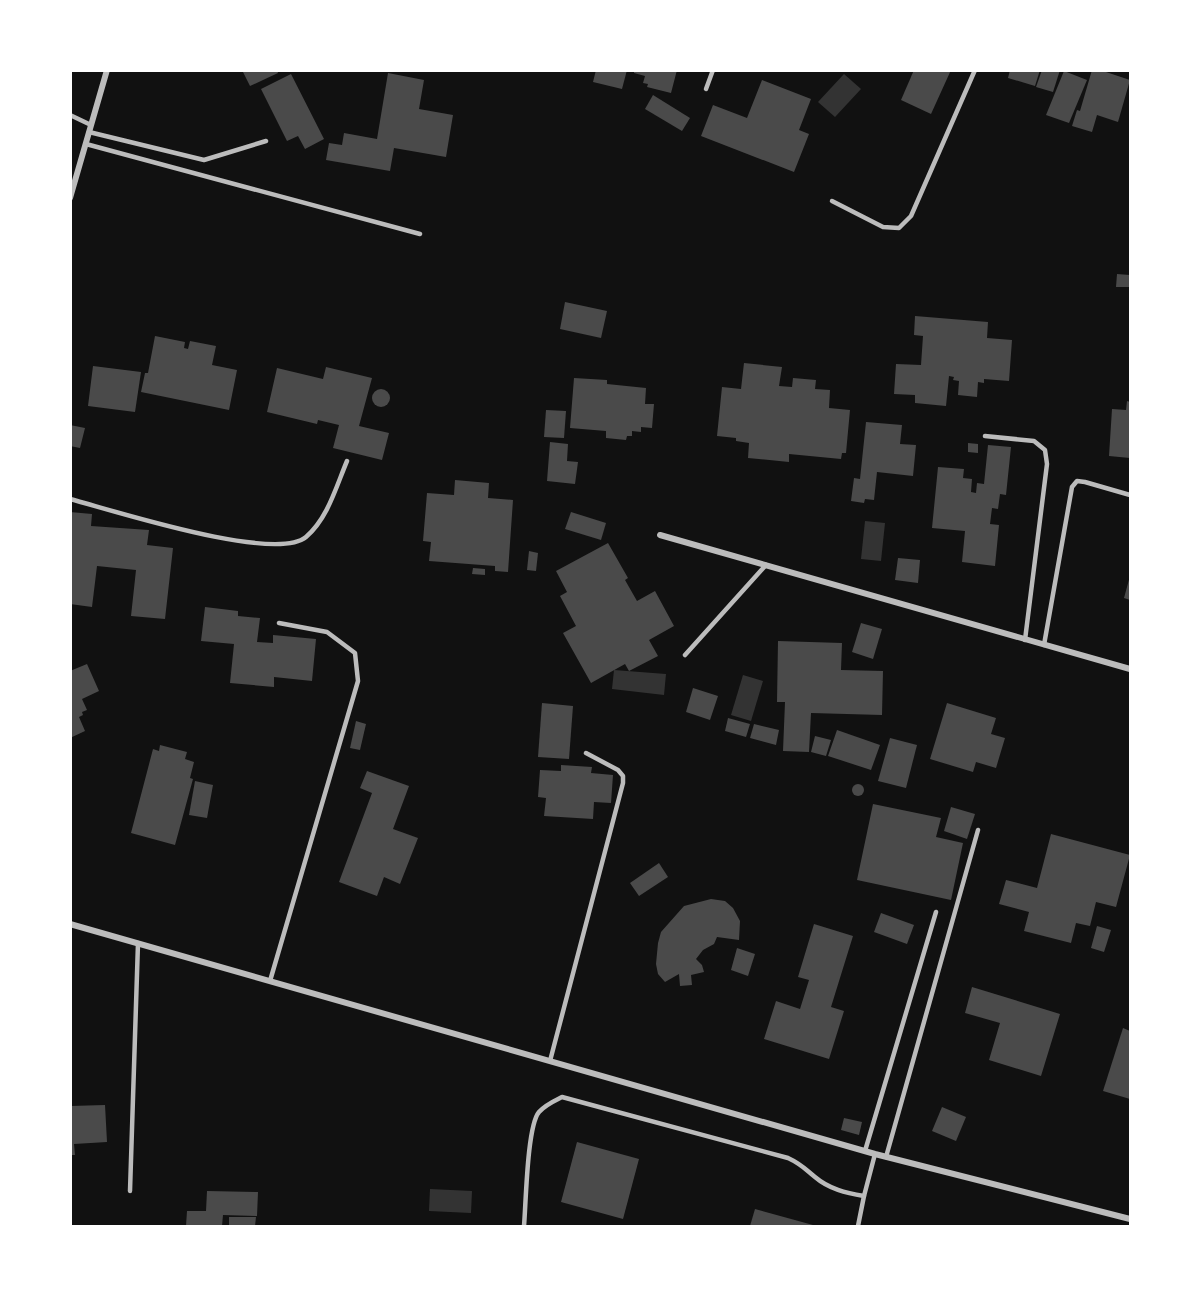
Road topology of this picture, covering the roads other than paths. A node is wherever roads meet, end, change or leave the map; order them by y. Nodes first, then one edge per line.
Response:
1 (107, 70) edge
2 (713, 70) edge
3 (975, 70) edge
4 (706, 89) dead end
5 (70, 115) edge
6 (91, 125) junction
7 (89, 132) junction
8 (266, 141) dead end
9 (86, 144) junction
10 (70, 198) edge
11 (832, 201) dead end
12 (420, 234) dead end
13 (985, 436) dead end
14 (347, 461) dead end
15 (1131, 495) edge
16 (70, 499) edge
17 (660, 534) dead end
18 (766, 565) junction
19 (279, 623) dead end
20 (1025, 640) junction
21 (1044, 645) junction
22 (686, 655) dead end
23 (1131, 669) edge
24 (586, 753) dead end
25 (978, 830) dead end
26 (936, 912) dead end
27 (70, 924) edge
28 (138, 943) junction
29 (270, 981) junction
30 (550, 1061) junction
31 (865, 1151) junction
32 (876, 1154) junction
33 (886, 1157) junction
34 (130, 1191) dead end
35 (864, 1196) junction
36 (1131, 1219) edge
37 (524, 1227) edge
38 (858, 1227) edge

1 - 6 street
2 - 4 lane
3 - 11 lane
5 - 6 lane
6 - 7 street
7 - 8 lane
7 - 9 street
9 - 10 street
9 - 12 lane
13 - 20 lane
14 - 16 lane
15 - 21 lane
17 - 18 street
18 - 20 street
18 - 22 lane
19 - 29 lane
20 - 21 street
21 - 23 street
24 - 30 lane
25 - 33 lane
26 - 31 lane
27 - 28 street
28 - 29 street
28 - 34 lane
29 - 30 street
30 - 31 street
31 - 32 street
32 - 33 street
32 - 35 lane
33 - 36 street
35 - 37 lane
35 - 38 lane

